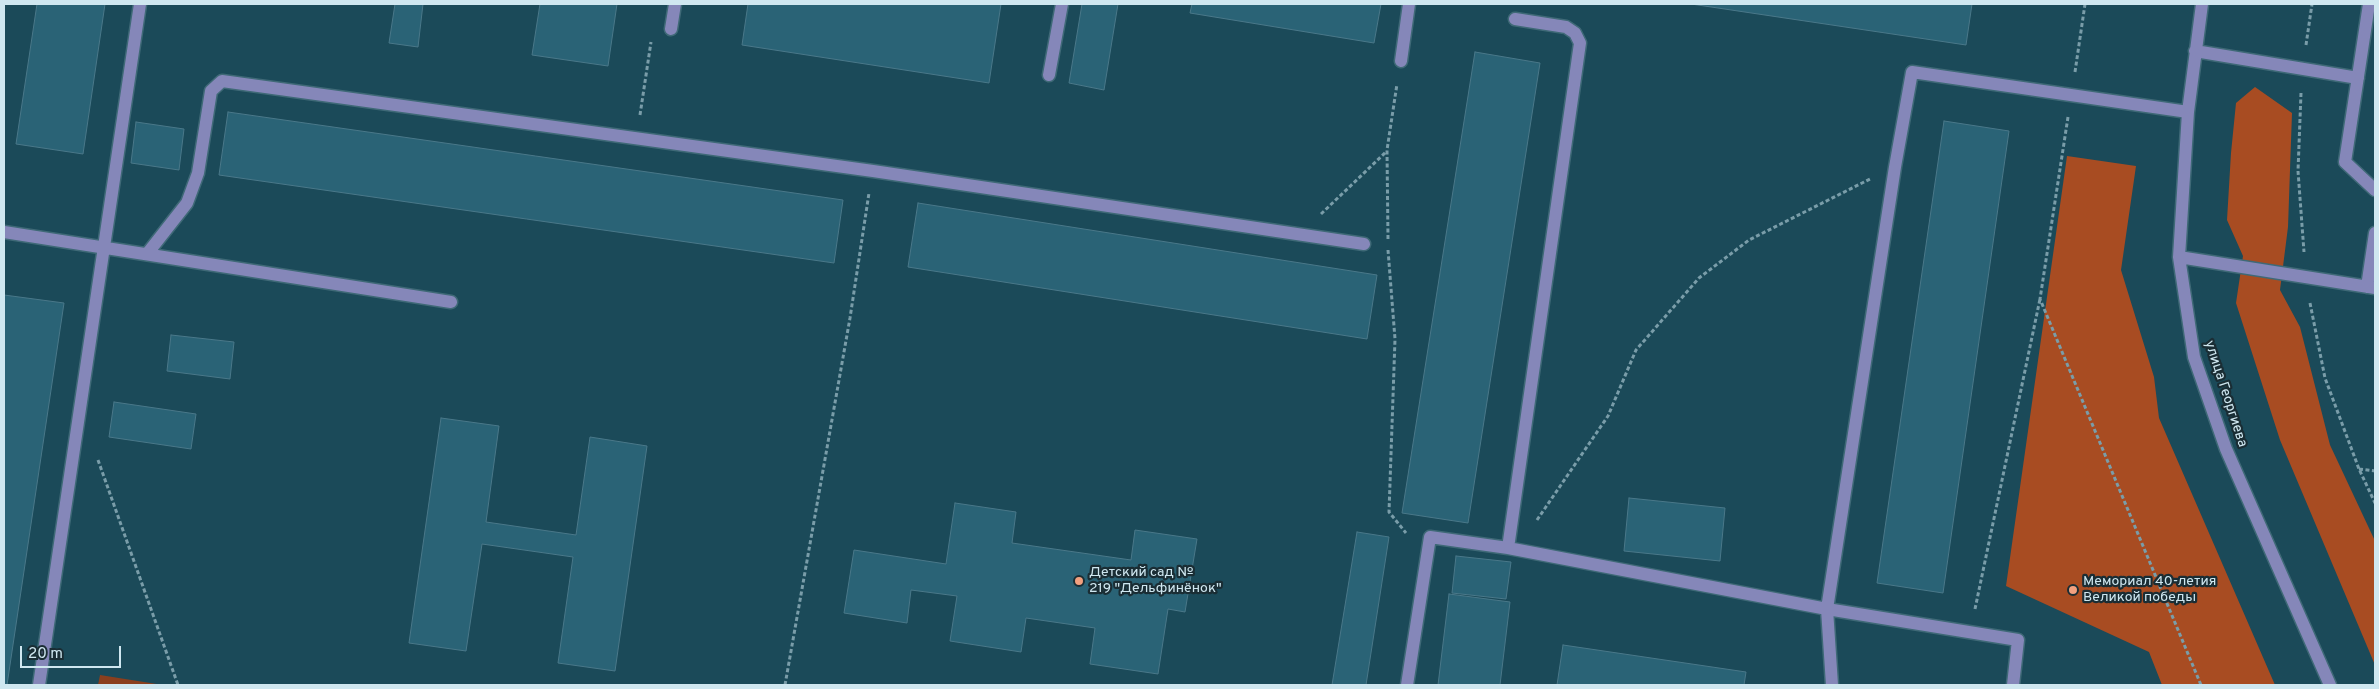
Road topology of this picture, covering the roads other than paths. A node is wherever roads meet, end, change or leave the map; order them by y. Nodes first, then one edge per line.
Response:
1 (140, 4) edge
2 (675, 4) edge
3 (1062, 4) edge
4 (1409, 4) edge
5 (2202, 4) edge
6 (2369, 4) edge
7 (1515, 19) dead end
8 (671, 29) road end
9 (2195, 51) junction
10 (1401, 62) road end
11 (1050, 75) dead end
12 (2358, 78) junction
13 (2188, 112) junction
14 (2375, 190) edge
15 (4, 232) edge
16 (2375, 232) edge
17 (1364, 244) dead end
18 (103, 247) junction
19 (147, 254) junction
20 (2179, 257) junction
21 (2371, 287) edge
22 (451, 302) dead end
23 (1508, 548) junction
24 (1827, 609) junction
25 (39, 685) edge
26 (1407, 685) edge
27 (1832, 685) edge
28 (2013, 685) edge
29 (2330, 685) edge

1 - 18 street
2 - 8 street
3 - 11 street
4 - 10 street
5 - 9 street, улица Георгиева
6 - 12 street
7 - 23 street
9 - 12 street
9 - 13 street, улица Георгиева
12 - 14 street
13 - 20 street, улица Георгиева
13 - 24 street
15 - 18 street
16 - 21 street
17 - 19 street
18 - 19 street
18 - 25 street
19 - 22 street
20 - 21 street
20 - 29 street, улица Георгиева
23 - 24 street
23 - 26 street
24 - 27 street
24 - 28 street

